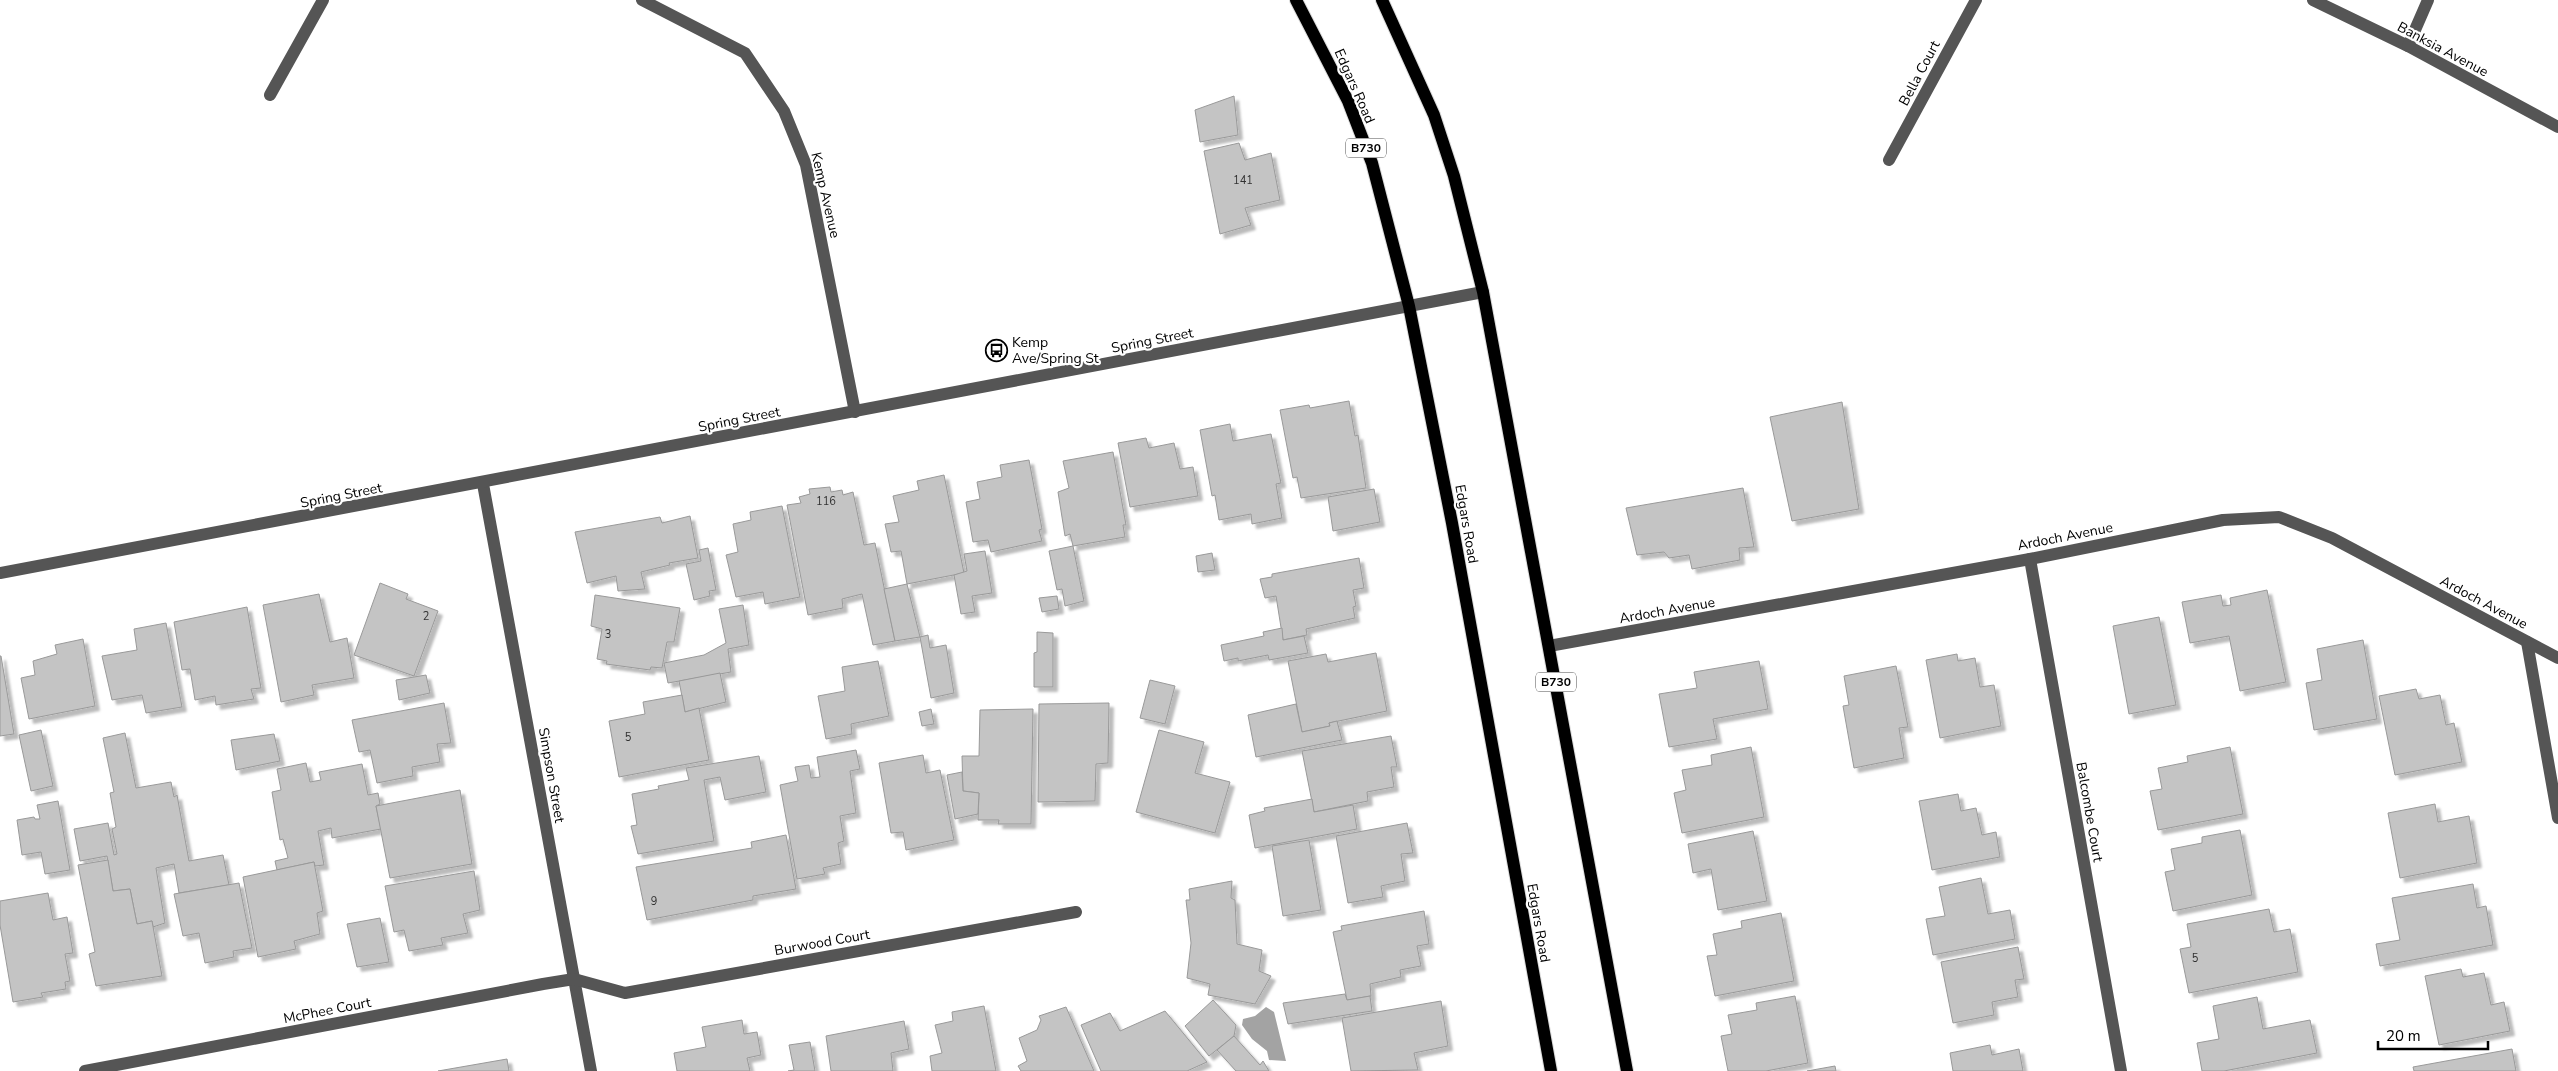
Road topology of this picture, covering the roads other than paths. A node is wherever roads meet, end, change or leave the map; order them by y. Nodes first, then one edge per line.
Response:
1 (323, 0) edge
2 (642, 0) edge
3 (1296, 0) edge
4 (1382, 0) edge
5 (1976, 0) edge
6 (2313, 0) edge
7 (2428, 0) edge
8 (2408, 46) junction
9 (270, 95) dead end
10 (2558, 127) edge
11 (1889, 160) dead end
12 (1483, 292) junction
13 (1409, 306) junction
14 (855, 412) junction
15 (483, 484) junction
16 (2030, 559) junction
17 (0, 573) edge
18 (2527, 642) junction
19 (1549, 646) junction
20 (2558, 658) edge
21 (2558, 818) edge
22 (1076, 912) dead end
23 (574, 979) junction
24 (85, 1071) edge
25 (591, 1071) edge
26 (1551, 1071) edge
27 (1627, 1071) edge
28 (2121, 1071) edge

1 - 9 street
2 - 14 street, Kemp Avenue
3 - 13 main road, Edgars Road / B730
4 - 12 main road, B730
5 - 11 street, Bella Court
6 - 8 street, Banksia Avenue
7 - 8 street
8 - 10 street, Banksia Avenue
12 - 13 street, Spring Street
12 - 19 main road, B730
13 - 14 street, Spring Street
13 - 26 main road, Edgars Road / B730
14 - 15 street, Spring Street
15 - 17 street, Spring Street
15 - 23 street, Simpson Street
16 - 18 street, Ardoch Avenue
16 - 19 street, Ardoch Avenue
16 - 28 street, Balcombe Court
18 - 20 street, Ardoch Avenue
18 - 21 street
19 - 27 main road, B730
22 - 23 street, Burwood Court
23 - 24 street, McPhee Court
23 - 25 street, Simpson Street

